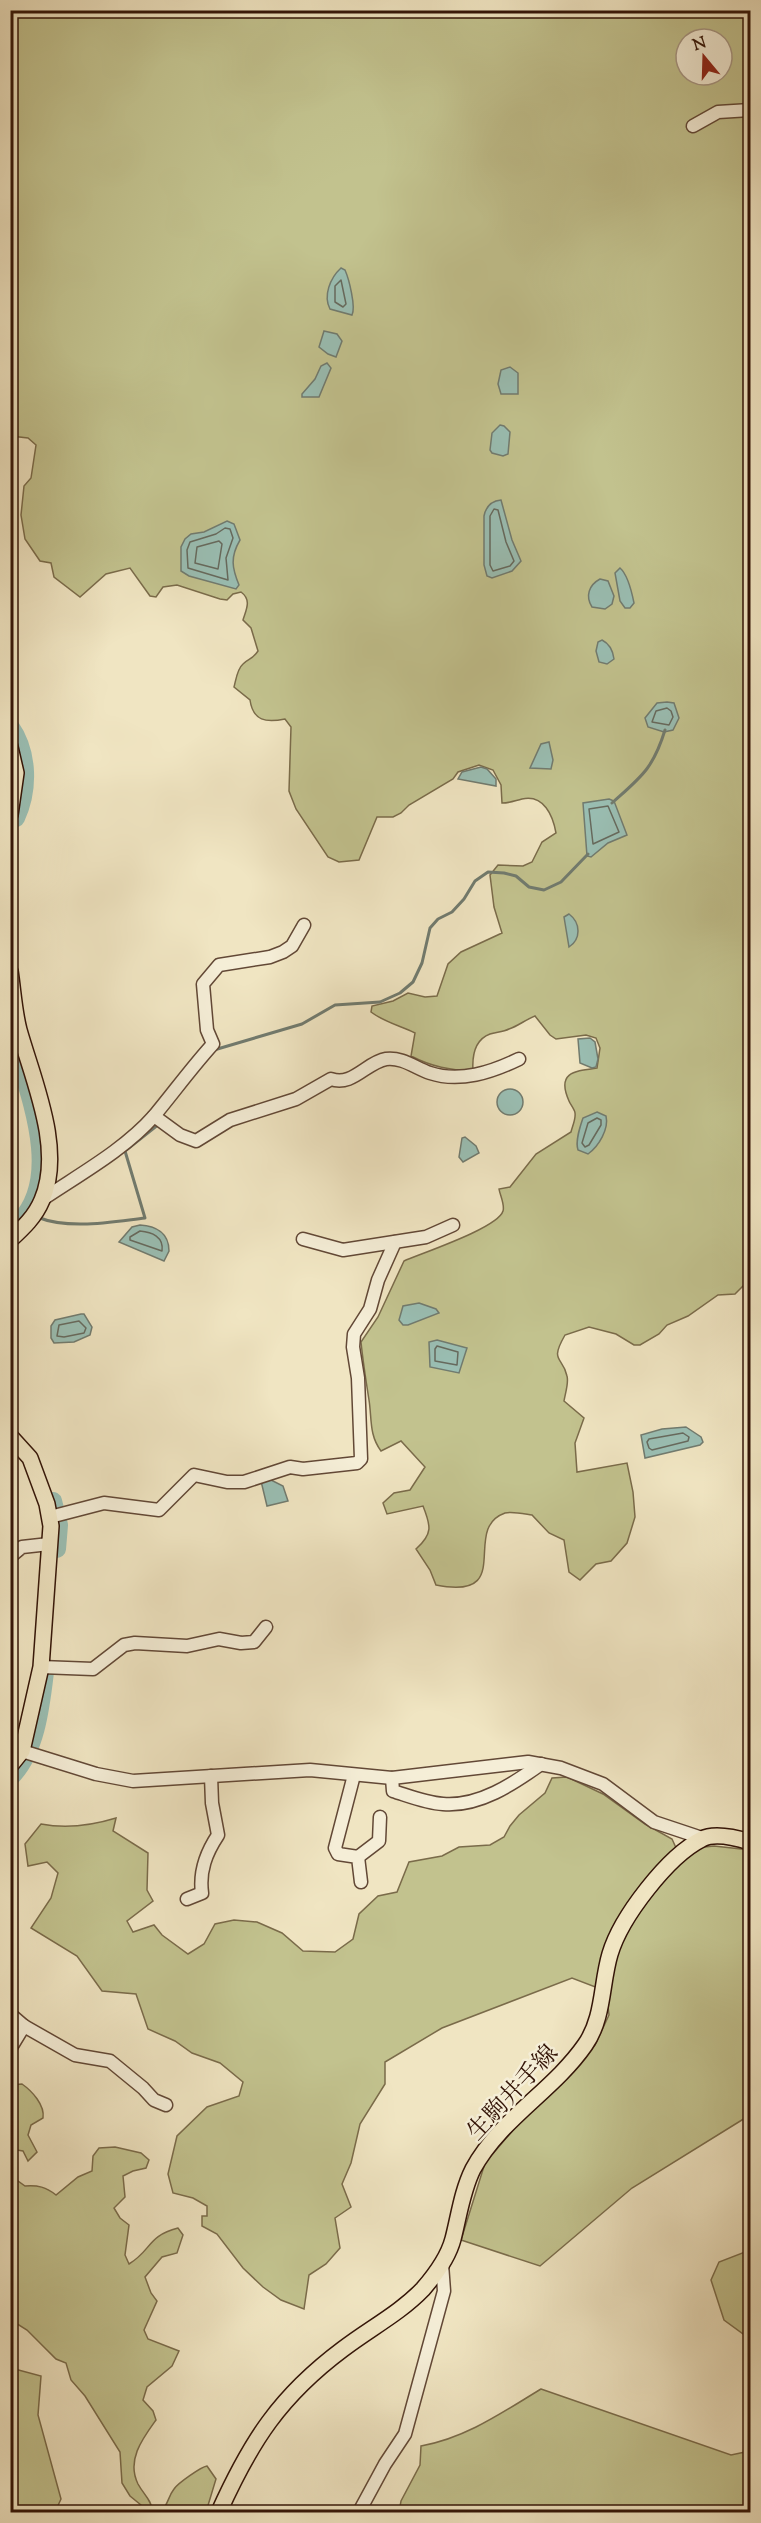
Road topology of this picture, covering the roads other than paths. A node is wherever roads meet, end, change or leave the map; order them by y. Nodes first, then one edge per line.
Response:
1 (750, 110) edge
2 (693, 126) dead end
3 (10, 747) edge
4 (10, 815) edge
5 (304, 925) dead end
6 (10, 971) edge
7 (14, 1024) edge
8 (519, 1059) dead end
9 (154, 1116) junction
10 (43, 1199) junction
11 (453, 1225) dead end
12 (303, 1239) dead end
13 (10, 1240) edge
14 (395, 1242) junction
15 (10, 1436) edge
16 (50, 1517) junction
17 (49, 1544) junction
18 (10, 1557) edge
19 (266, 1627) dead end
20 (41, 1667) junction
21 (28, 1754) junction
22 (541, 1764) junction
23 (10, 1766) edge
24 (354, 1775) junction
25 (211, 1776) junction
26 (392, 1778) junction
27 (380, 1817) dead end
28 (702, 1838) junction
29 (750, 1842) edge
30 (358, 1857) junction
31 (362, 1882) dead end
32 (187, 1899) dead end
33 (10, 2014) edge
34 (24, 2026) junction
35 (10, 2049) edge
36 (166, 2105) dead end
37 (442, 2264) junction
38 (219, 2512) edge
39 (359, 2512) edge

1 - 2 street
3 - 4 main road
5 - 9 street
6 - 7 main road
7 - 10 main road
8 - 9 street
9 - 10 street
10 - 13 main road
11 - 14 street
12 - 14 street
14 - 16 street
15 - 16 main road
16 - 17 main road
17 - 18 street
17 - 20 main road
19 - 20 street
20 - 21 main road
21 - 23 main road
21 - 25 street
22 - 26 street
22 - 26 street
22 - 28 street
24 - 25 street
24 - 26 street
24 - 30 street
25 - 32 street
27 - 30 street
28 - 29 main road
28 - 37 main road, 生駒井手線
30 - 31 street
33 - 34 street
34 - 35 street
34 - 36 street
37 - 38 main road, 生駒井手線
37 - 39 street

